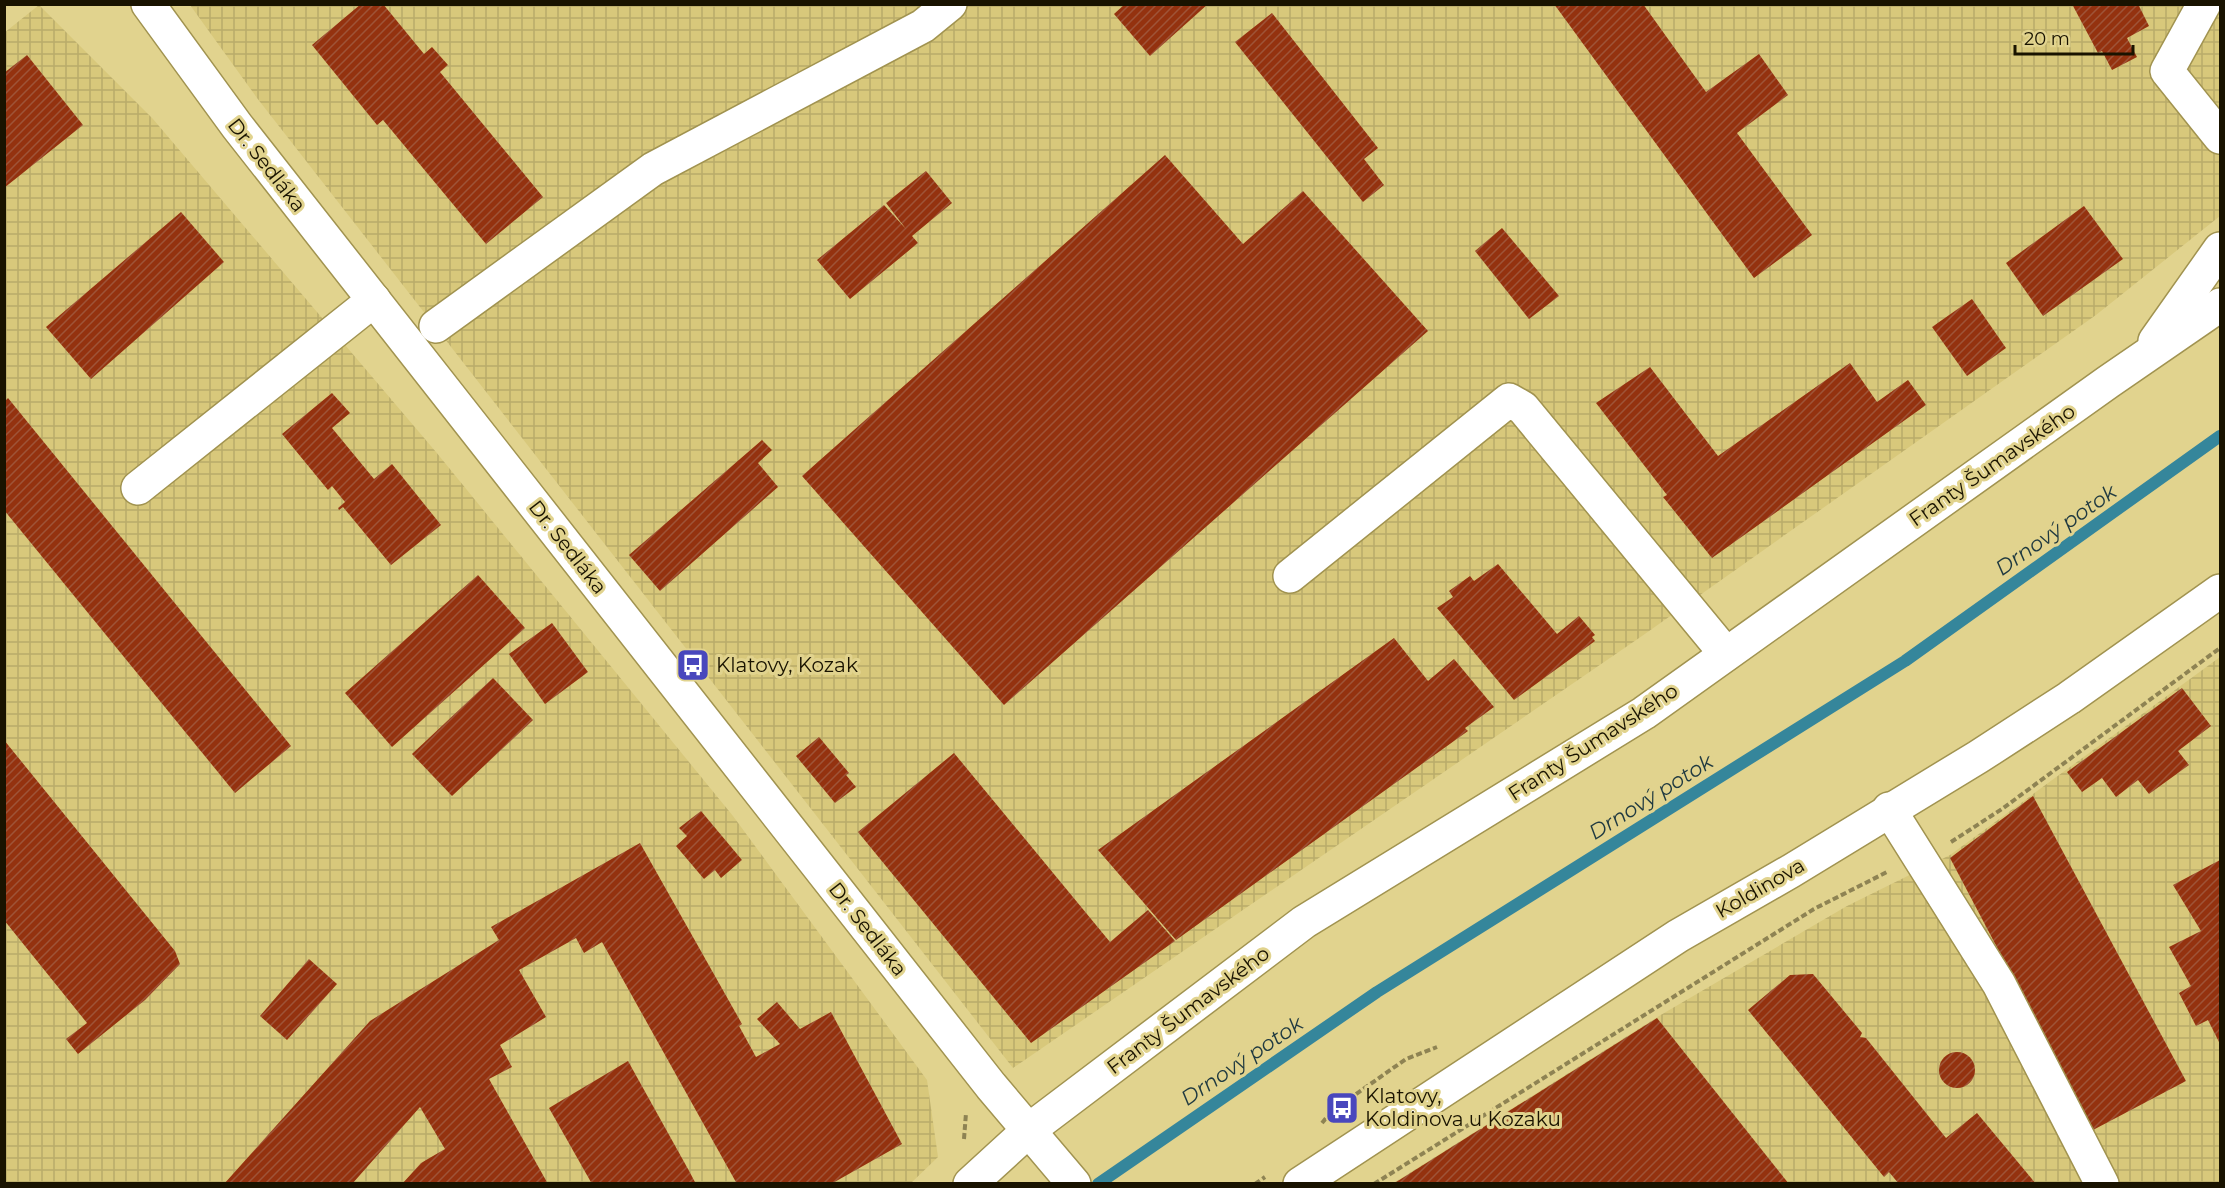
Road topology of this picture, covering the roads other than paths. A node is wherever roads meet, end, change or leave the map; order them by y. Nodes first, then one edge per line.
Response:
1 (148, 4) edge
2 (950, 4) edge
3 (2204, 4) edge
4 (2220, 137) edge
5 (2220, 249) edge
6 (374, 300) junction
7 (2220, 305) edge
8 (436, 326) dead end
9 (2144, 357) junction
10 (138, 488) dead end
11 (1290, 576) dead end
12 (2220, 591) edge
13 (1726, 654) junction
14 (1889, 809) junction
15 (1029, 1130) junction
16 (970, 1184) edge
17 (1074, 1184) edge
18 (1300, 1184) edge
19 (2102, 1184) edge

1 - 6 street, Dr. Sedláka
2 - 8 street
3 - 4 street
5 - 9 street
6 - 10 street
6 - 15 street, Dr. Sedláka
7 - 9 street, Franty Šumavského
9 - 13 street, Franty Šumavského
11 - 13 street
12 - 14 street, Koldinova
13 - 15 street, Franty Šumavského
14 - 18 street, Koldinova
14 - 19 street
15 - 16 street, Franty Šumavského
15 - 17 street, Dr. Sedláka

